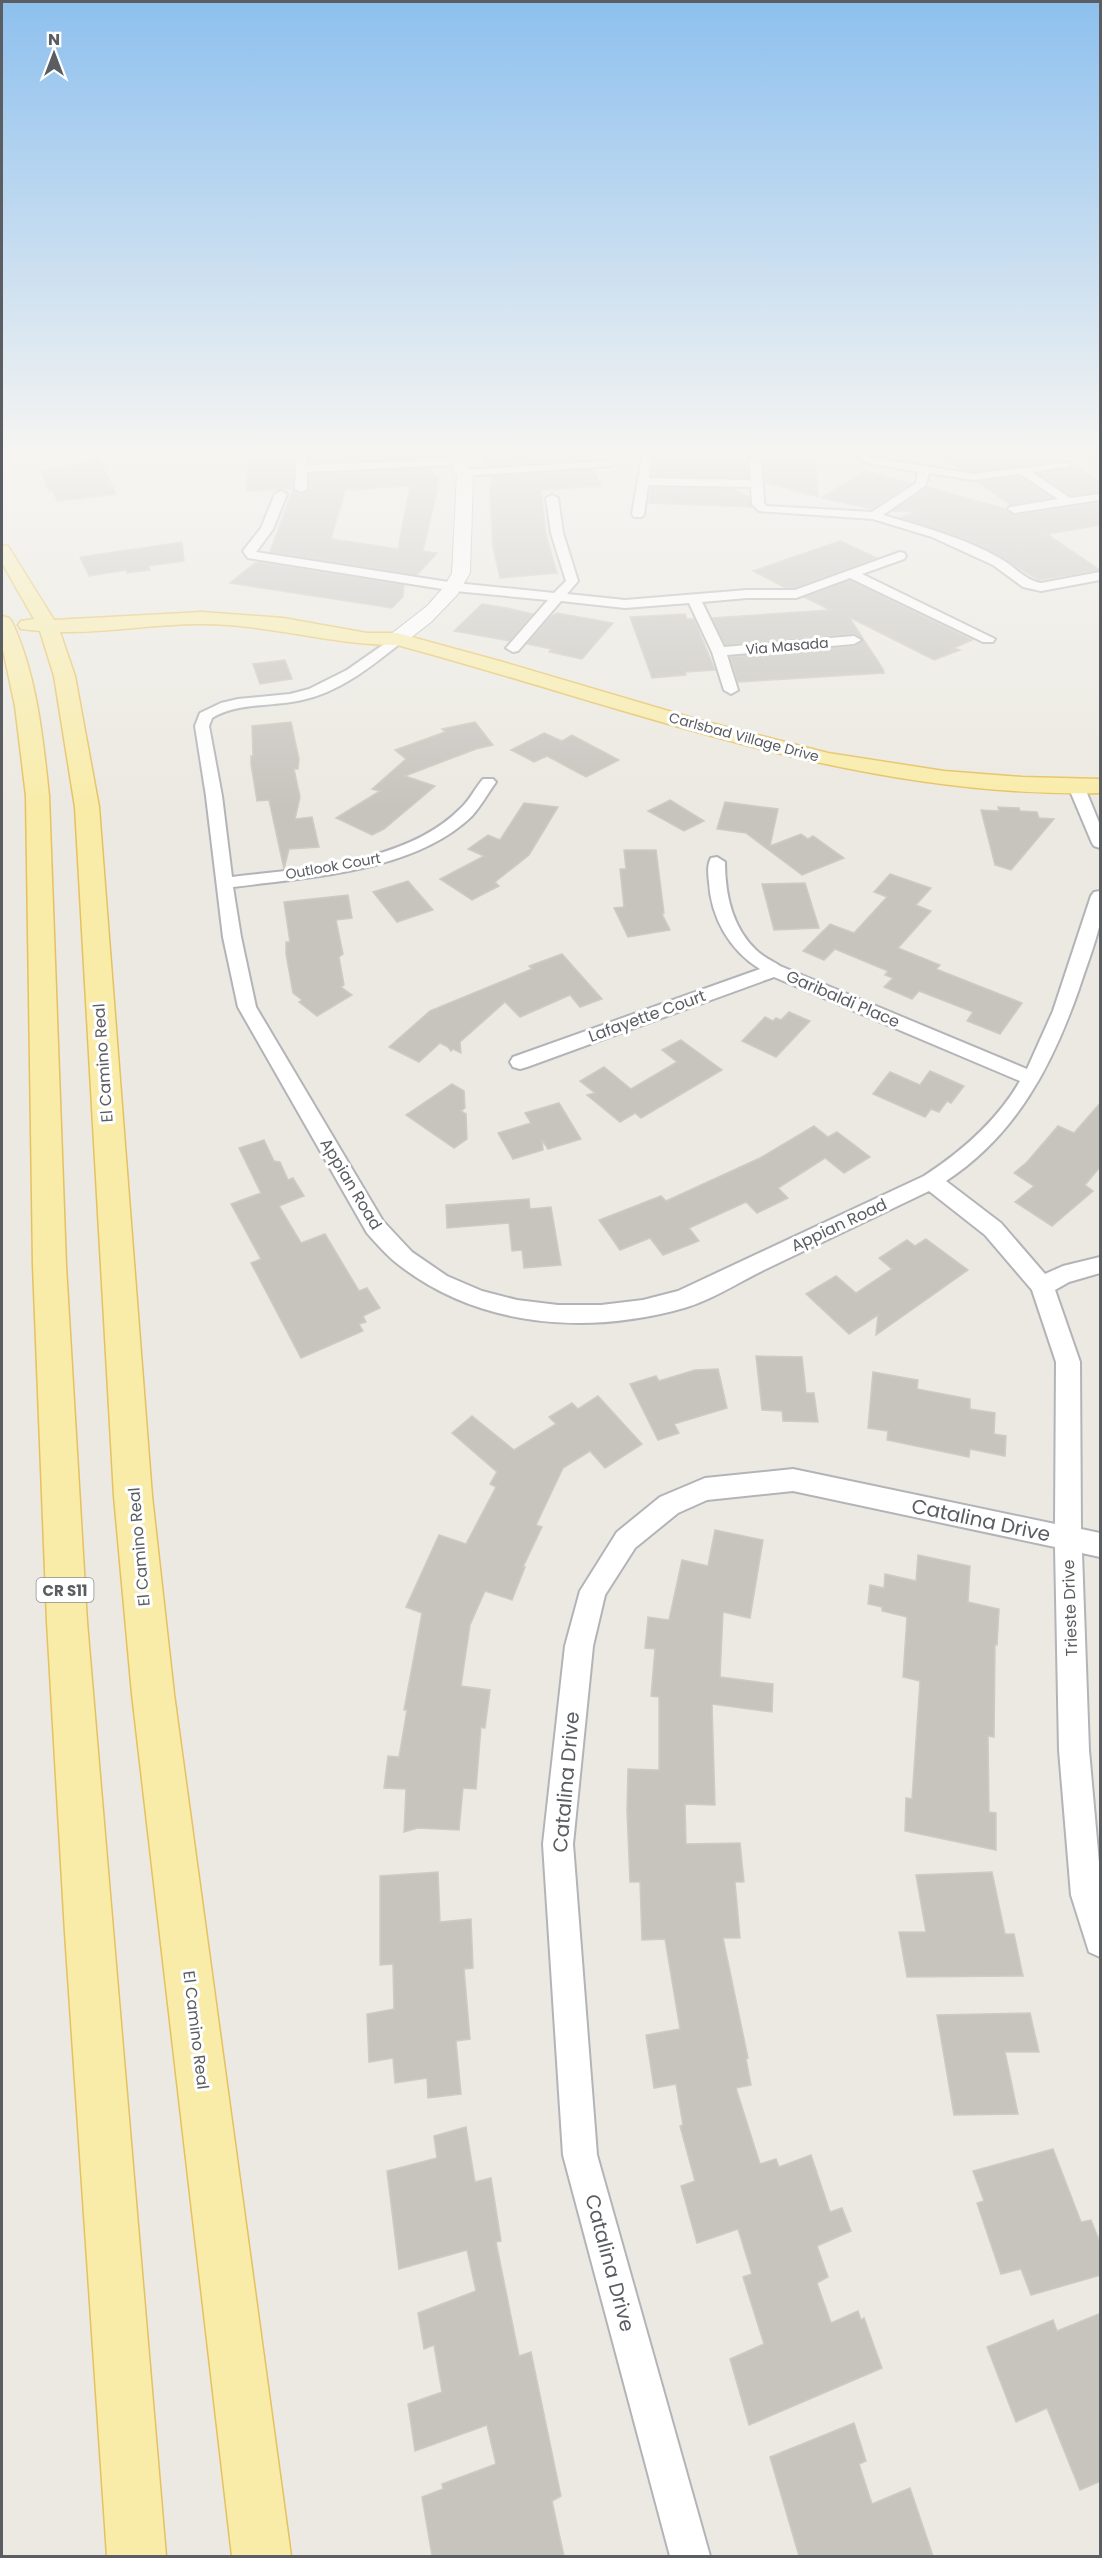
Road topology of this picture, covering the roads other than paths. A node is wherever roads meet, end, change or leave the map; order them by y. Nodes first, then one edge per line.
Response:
1 (13, 569) edge
2 (341, 569) edge
3 (461, 569) edge
4 (569, 569) edge
5 (864, 569) edge
6 (1007, 569) edge
7 (851, 574) junction
8 (1101, 576) edge
9 (455, 587) junction
10 (557, 598) junction
11 (694, 599) junction
12 (45, 624) junction
13 (2, 625) edge
14 (397, 639) junction
15 (988, 639) dead end
16 (854, 640) dead end
17 (513, 648) dead end
18 (719, 652) junction
19 (731, 690) dead end
20 (488, 782) dead end
21 (1076, 786) junction
22 (1101, 786) edge
23 (1101, 843) edge
24 (717, 862) dead end
25 (224, 884) junction
26 (1101, 896) edge
27 (774, 969) junction
28 (520, 1062) dead end
29 (1031, 1078) junction
30 (931, 1181) junction
31 (1101, 1265) edge
32 (1042, 1286) junction
33 (1068, 1538) junction
34 (1101, 1545) edge
35 (1101, 1941) edge
36 (137, 2556) edge
37 (262, 2556) edge
38 (690, 2556) edge

1 - 12 main road, El Camino Real
2 - 9 street
3 - 9 street
4 - 10 street
5 - 7 street
6 - 8 street
7 - 11 street
7 - 15 street
9 - 10 street
9 - 14 street
10 - 11 street
10 - 17 street
11 - 18 street
12 - 13 main road, Carlsbad Village Drive
12 - 14 main road, Carlsbad Village Drive
12 - 37 main road, El Camino Real
13 - 36 main road, CR S11
14 - 21 main road, Carlsbad Village Drive
14 - 25 street, Appian Road
16 - 18 street, Via Masada
18 - 19 street
20 - 25 street, Outlook Court
21 - 22 main road, Carlsbad Village Drive
21 - 23 street
24 - 27 street, Garibaldi Place
25 - 30 street, Appian Road
26 - 29 street, Appian Road
27 - 28 street, Lafayette Court
27 - 29 street, Garibaldi Place
29 - 30 street, Appian Road
30 - 32 street, Trieste Drive
31 - 32 street
32 - 33 street, Trieste Drive
33 - 34 street, Catalina Drive
33 - 35 street, Trieste Drive
33 - 38 street, Catalina Drive

